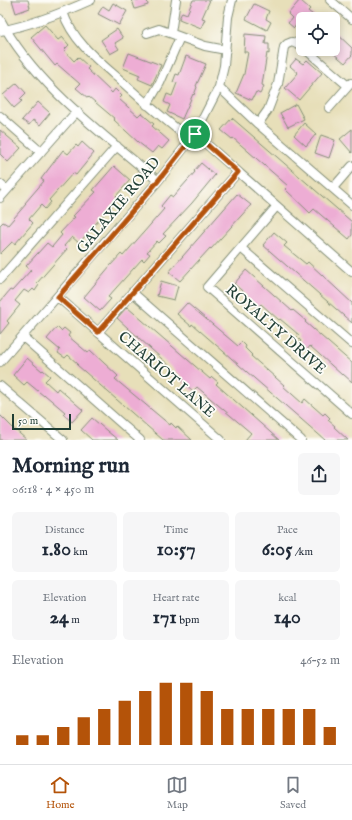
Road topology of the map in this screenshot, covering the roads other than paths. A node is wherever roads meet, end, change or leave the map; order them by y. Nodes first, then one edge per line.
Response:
1 (91, 0) edge
2 (176, 0) edge
3 (232, 0) edge
4 (330, 0) edge
5 (63, 12) junction
6 (0, 19) edge
7 (352, 19) edge
8 (3, 31) edge
9 (147, 33) dead end
10 (171, 33) junction
11 (180, 37) junction
12 (296, 44) edge
13 (226, 50) junction
14 (314, 56) edge
15 (350, 84) edge
16 (219, 87) junction
17 (147, 105) junction
18 (329, 108) dead end
19 (77, 111) junction
20 (0, 116) edge
21 (258, 124) junction
22 (193, 137) junction
23 (117, 146) junction
24 (41, 152) junction
25 (352, 166) edge
26 (238, 172) junction
27 (158, 181) junction
28 (0, 184) edge
29 (333, 188) junction
30 (7, 190) junction
31 (0, 198) edge
32 (352, 205) edge
33 (276, 207) junction
34 (241, 248) junction
35 (352, 272) edge
36 (0, 279) edge
37 (132, 292) junction
38 (58, 297) junction
39 (98, 332) junction
40 (23, 337) junction
41 (352, 344) edge
42 (0, 362) edge
43 (0, 386) edge
44 (352, 414) edge
45 (63, 440) edge
46 (140, 440) edge
47 (222, 440) edge
48 (301, 440) edge

1 - 5 street
2 - 10 street
3 - 13 street, GALAXIE ROAD
4 - 7 street
5 - 8 street
5 - 17 street
6 - 8 street
8 - 19 street
9 - 10 street
10 - 11 street
11 - 13 street
11 - 17 street
12 - 21 street
13 - 16 street, GALAXIE ROAD
14 - 15 street
15 - 18 street
16 - 21 street
16 - 22 street, GALAXIE ROAD
17 - 22 street
19 - 23 street
19 - 24 street
20 - 24 street
21 - 29 street
22 - 26 street
22 - 27 street, GALAXIE ROAD
23 - 27 street
23 - 36 street
24 - 30 street
25 - 29 street
26 - 33 street
26 - 37 street
27 - 38 street, GALAXIE ROAD
28 - 30 street
29 - 32 street
30 - 31 street
33 - 34 street, ROYALTY DRIVE
33 - 35 street
34 - 41 street
34 - 44 street, ROYALTY DRIVE
37 - 39 street
37 - 48 street
38 - 39 street, CHARIOT LANE
38 - 40 street, GALAXIE ROAD
39 - 47 street, CHARIOT LANE
40 - 42 street, GALAXIE ROAD
40 - 46 street
43 - 45 street

